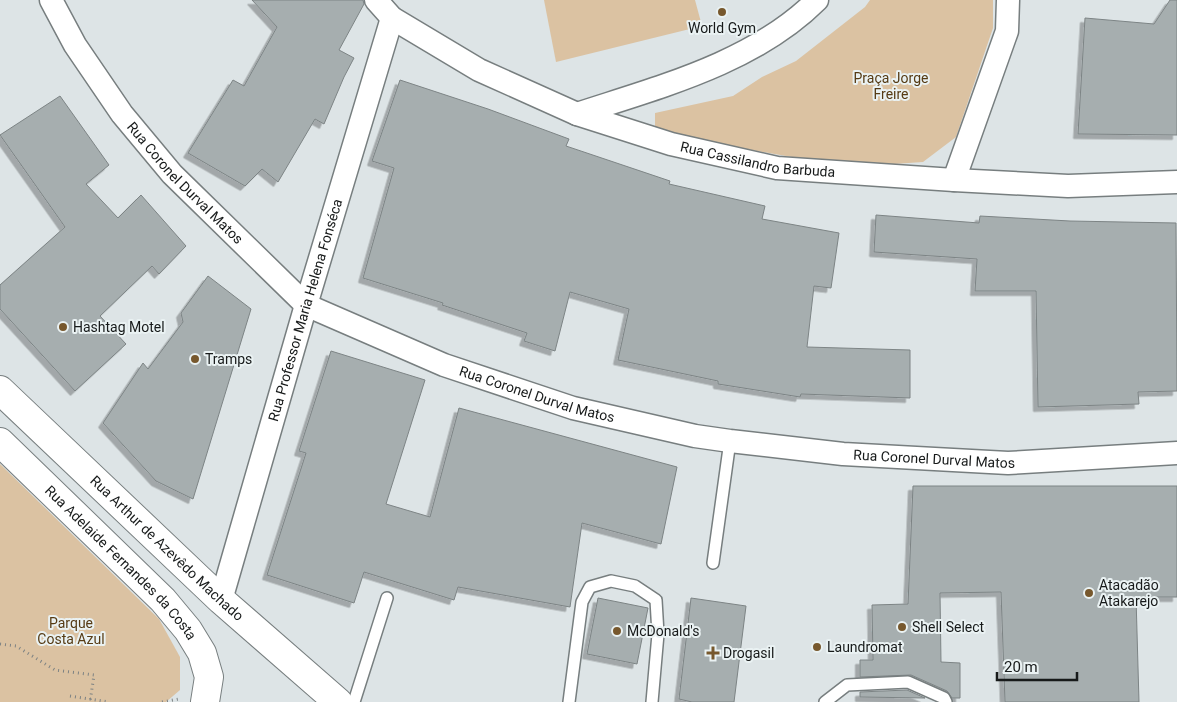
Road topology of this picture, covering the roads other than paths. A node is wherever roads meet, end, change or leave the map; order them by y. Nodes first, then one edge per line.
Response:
1 (51, 0) edge
2 (376, 0) edge
3 (817, 0) edge
4 (1008, 0) edge
5 (392, 18) junction
6 (577, 114) junction
7 (954, 180) junction
8 (1177, 182) edge
9 (306, 305) junction
10 (0, 390) edge
11 (730, 441) junction
12 (0, 442) edge
13 (1177, 454) edge
14 (713, 563) dead end
15 (387, 598) dead end
16 (221, 600) junction
17 (192, 700) edge
18 (338, 702) edge
19 (354, 702) edge
20 (569, 702) edge
21 (652, 702) edge
22 (825, 702) edge
23 (946, 702) edge

1 - 9 street, Rua Coronel Durval Matos
2 - 5 street, Rua Cassilandro Barbuda
3 - 6 street
4 - 7 street
5 - 6 street, Rua Cassilandro Barbuda
5 - 9 street, Rua Professor Maria Helena Fonséca
6 - 7 street, Rua Cassilandro Barbuda
7 - 8 street, Rua Cassilandro Barbuda
9 - 11 street, Rua Coronel Durval Matos
9 - 16 street, Rua Professor Maria Helena Fonséca
10 - 16 street, Rua Arthur de Azevêdo Machado
11 - 13 street, Rua Coronel Durval Matos
11 - 14 lane
12 - 17 street, Rua Adelaide Fernandes da Costa
15 - 19 lane
16 - 18 street, Rua Arthur de Azevêdo Machado
20 - 21 lane
22 - 23 lane

